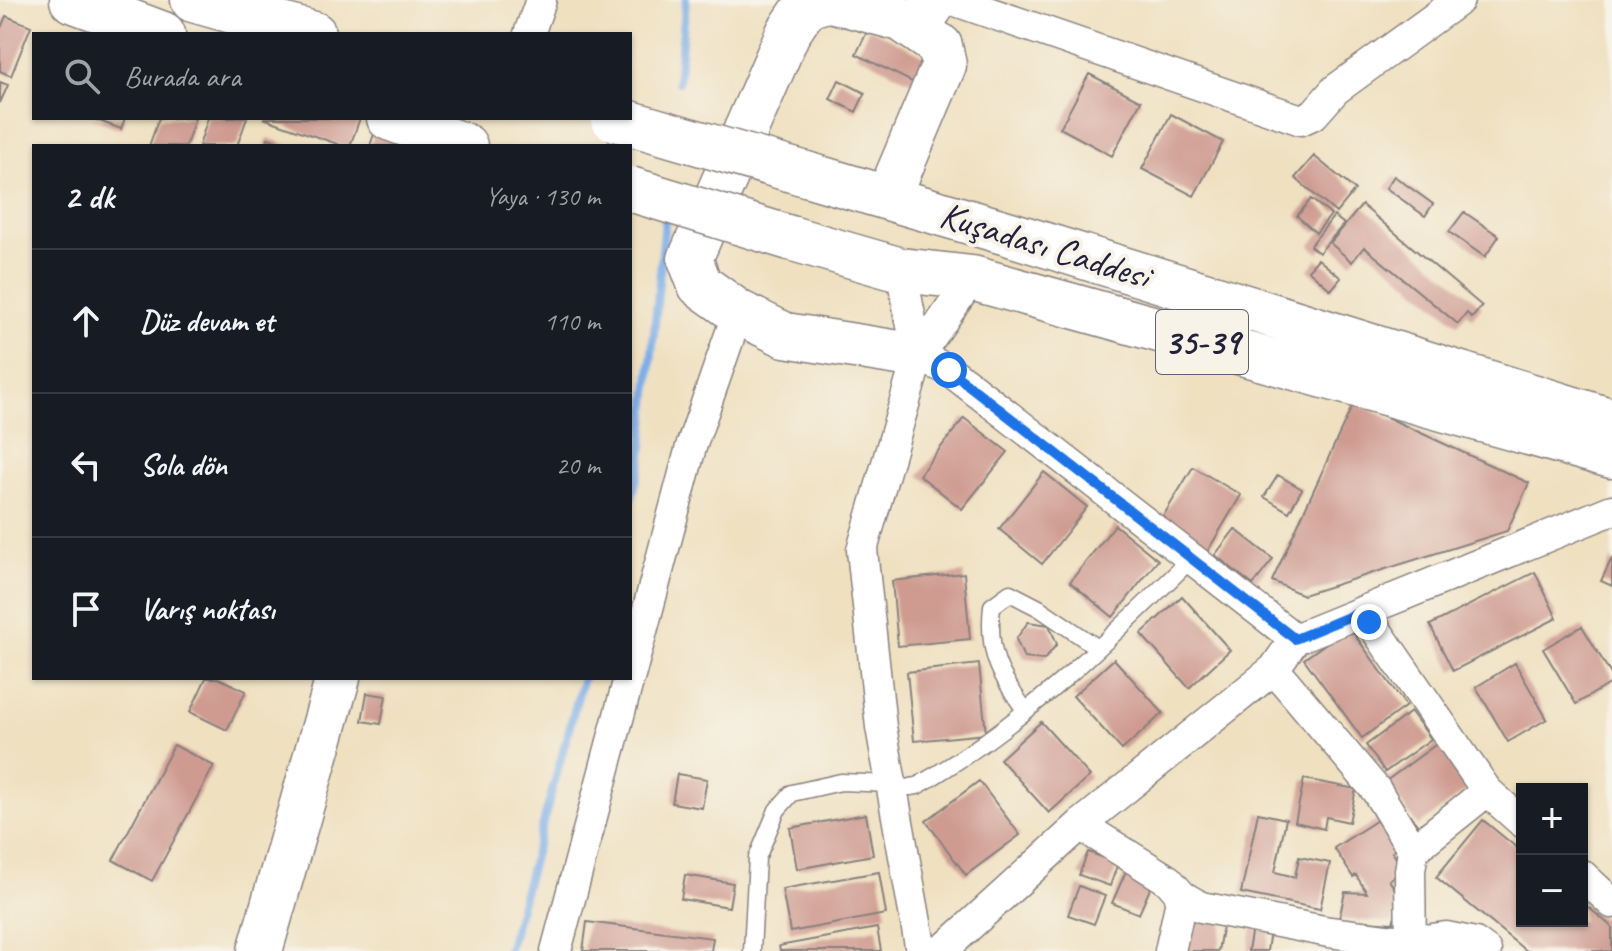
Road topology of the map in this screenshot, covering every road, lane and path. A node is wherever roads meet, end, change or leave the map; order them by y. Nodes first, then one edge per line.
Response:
1 (72, 0) edge
2 (193, 0) edge
3 (541, 0) edge
4 (829, 0) edge
5 (953, 0) edge
6 (1459, 0) edge
7 (926, 15) edge
8 (158, 32) edge
9 (307, 32) edge
10 (530, 32) edge
11 (394, 120) edge
12 (620, 120) edge
13 (460, 144) edge
14 (632, 190) edge
15 (888, 198) junction
16 (901, 270) junction
17 (972, 278) junction
18 (738, 312) junction
19 (918, 356) junction
20 (1612, 421) edge
21 (1612, 456) edge
22 (1612, 510) edge
23 (1191, 559) junction
24 (1363, 611) junction
25 (1295, 639) junction
26 (1098, 648) junction
27 (632, 669) edge
28 (1274, 669) junction
29 (337, 680) edge
30 (629, 680) edge
31 (1025, 710) junction
32 (900, 786) junction
33 (1487, 791) junction
34 (1516, 817) edge
35 (1080, 825) junction
36 (1413, 850) junction
37 (1588, 881) edge
38 (1182, 896) junction
39 (1612, 903) edge
40 (1328, 941) edge
41 (1410, 947) edge
42 (260, 951) edge
43 (556, 951) edge
44 (752, 951) edge
45 (921, 951) edge
46 (938, 951) edge
47 (1170, 951) edge
48 (1486, 951) edge

1 - 8 main road
2 - 9 main road
3 - 10 street
4 - 7 main road
4 - 18 main road
5 - 6 street
7 - 15 main road
11 - 13 main road
12 - 15 main road, Kuşadası Caddesi / 35-39, bridge
14 - 16 main road, Kuşadası Caddesi / 35-39, bridge
15 - 20 main road, Kuşadası Caddesi / 35-39
16 - 17 main road, Kuşadası Caddesi / 35-39
16 - 19 street
17 - 19 street
17 - 21 main road, Kuşadası Caddesi / 35-39
18 - 19 main road
18 - 27 street
19 - 23 street
19 - 32 street
22 - 24 street
23 - 25 street
23 - 26 lane
24 - 25 street
24 - 33 street
25 - 28 street
26 - 31 lane
26 - 31 lane
28 - 35 street
28 - 36 street
29 - 42 main road
30 - 43 street
31 - 32 lane
32 - 44 lane
32 - 45 street
33 - 34 street
33 - 36 street
35 - 38 street
35 - 46 street
36 - 41 street
37 - 39 street
38 - 40 street
38 - 47 street
40 - 41 street
41 - 48 street

